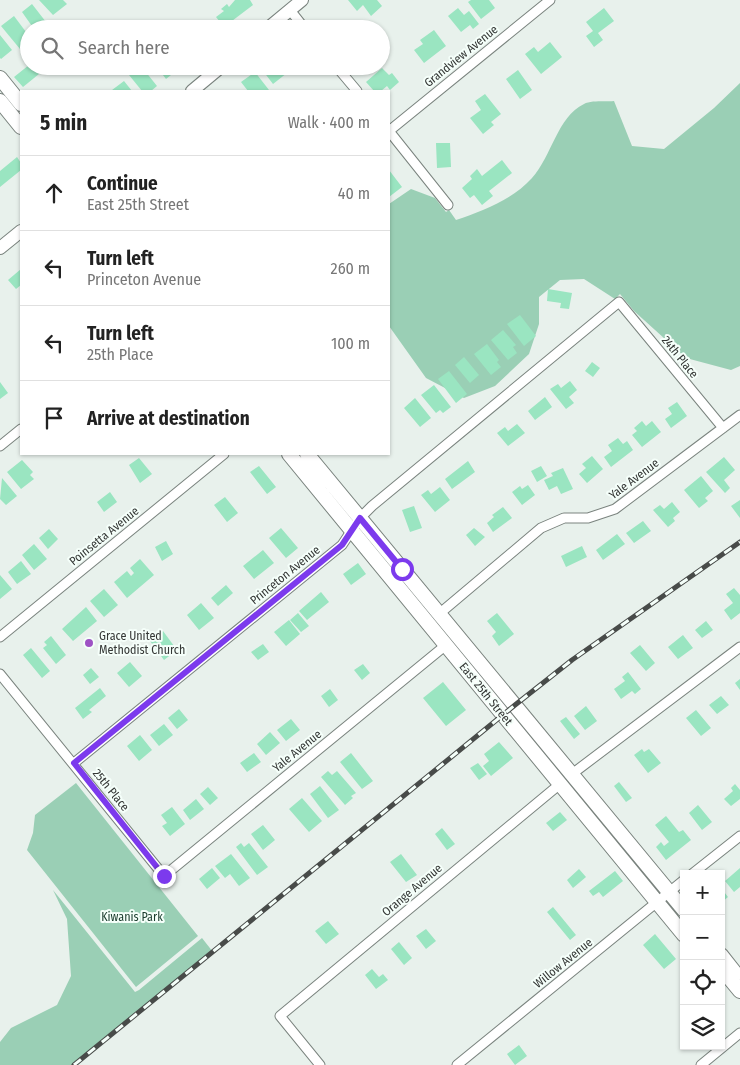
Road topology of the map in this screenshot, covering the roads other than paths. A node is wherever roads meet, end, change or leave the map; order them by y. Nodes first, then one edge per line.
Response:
1 (302, 0) edge
2 (550, 0) edge
3 (290, 10) junction
4 (278, 20) edge
5 (298, 20) edge
6 (211, 75) edge
7 (343, 75) edge
8 (0, 78) edge
9 (193, 90) edge
10 (355, 90) edge
11 (0, 101) edge
12 (20, 103) edge
13 (20, 126) edge
14 (390, 130) edge
15 (390, 132) edge
16 (448, 204) dead end
17 (20, 232) edge
18 (0, 248) edge
19 (619, 302) joint
20 (740, 415) edge
21 (722, 428) junction
22 (20, 429) edge
23 (0, 446) edge
24 (223, 455) edge
25 (290, 455) edge
26 (308, 455) edge
27 (360, 518) junction
28 (352, 530) junction
29 (439, 614) junction
30 (0, 637) edge
31 (446, 645) junction
32 (740, 647) edge
33 (0, 674) edge
34 (512, 725) junction
35 (74, 763) junction
36 (572, 774) junction
37 (560, 784) junction
38 (740, 836) edge
39 (697, 870) edge
40 (164, 876) joint
41 (680, 883) edge
42 (669, 892) junction
43 (657, 902) junction
44 (680, 905) edge
45 (680, 930) edge
46 (724, 960) edge
47 (725, 973) edge
48 (740, 978) edge
49 (725, 986) edge
50 (740, 992) edge
51 (740, 1004) edge
52 (740, 1033) edge
53 (320, 1065) edge
54 (457, 1065) edge
55 (701, 1065) edge

1 - 3 main road
2 - 14 street, Grandview Avenue
3 - 4 main road
3 - 5 street
6 - 9 main road
7 - 10 street
8 - 12 main road
11 - 13 main road
15 - 16 street
17 - 18 main road
19 - 21 street, 24th Place
19 - 27 street, Princeton Avenue
20 - 21 street, Yale Avenue
21 - 29 street, Yale Avenue
22 - 23 street
24 - 30 street, Poinsetta Avenue
25 - 28 main road, East 25th Street
26 - 27 main road, East 25th Street
27 - 28 street, Princeton Avenue
27 - 29 main road, East 25th Street
28 - 31 main road, East 25th Street
28 - 35 street, Princeton Avenue
29 - 36 main road, East 25th Street
31 - 34 main road, East 25th Street
31 - 40 street, Yale Avenue
32 - 36 street
33 - 35 street, 25th Place
34 - 36 main road
34 - 37 main road, East 25th Street
35 - 40 street, 25th Place
36 - 42 main road, East 25th Street
37 - 43 main road, East 25th Street
37 - 53 street, Orange Avenue
38 - 39 street
41 - 42 street, Willow Avenue
42 - 43 street, Willow Avenue
42 - 44 main road, East 25th Street
43 - 45 main road, East 25th Street
43 - 54 street, Willow Avenue
46 - 48 main road
47 - 50 main road
49 - 51 main road
52 - 55 street

